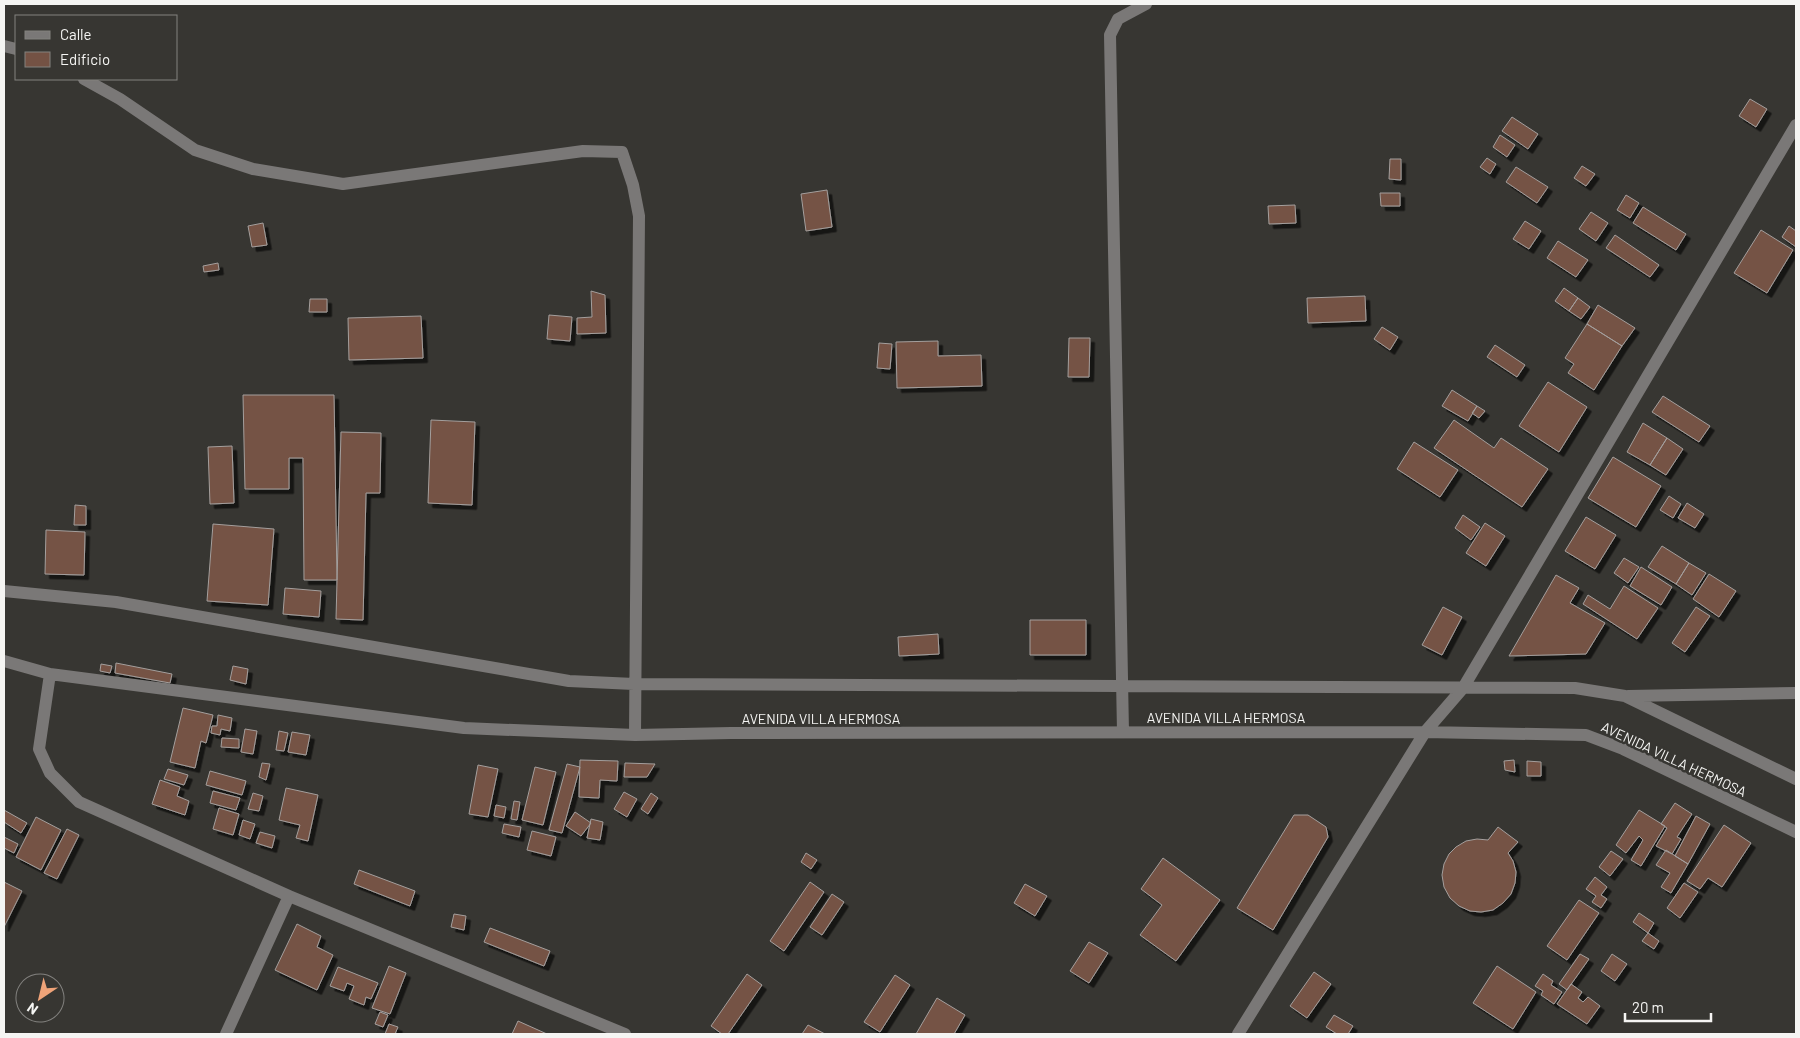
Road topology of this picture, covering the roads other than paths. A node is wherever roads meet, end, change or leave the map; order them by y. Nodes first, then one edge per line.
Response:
1 (1146, 4) edge
2 (86, 80) edge
3 (1796, 125) edge
4 (4, 591) edge
5 (4, 661) edge
6 (50, 674) junction
7 (634, 684) junction
8 (1121, 686) junction
9 (1463, 688) junction
10 (1796, 693) edge
11 (1625, 696) junction
12 (1123, 732) junction
13 (1425, 732) junction
14 (634, 735) junction
15 (1796, 779) edge
16 (1796, 832) edge
17 (289, 896) junction
18 (226, 1034) edge
19 (625, 1034) edge
20 (1238, 1034) edge

1 - 8 street
2 - 7 street
3 - 9 street
4 - 7 street
5 - 6 street, AVENIDA VILLA HERMOSA
6 - 14 street, AVENIDA VILLA HERMOSA
6 - 17 street
7 - 8 street
7 - 14 street
8 - 9 street
8 - 12 street
9 - 11 street
9 - 13 street
10 - 11 street
11 - 15 street
12 - 13 street, AVENIDA VILLA HERMOSA
12 - 14 street, AVENIDA VILLA HERMOSA
13 - 16 street, AVENIDA VILLA HERMOSA
13 - 20 street
17 - 18 street
17 - 19 street

